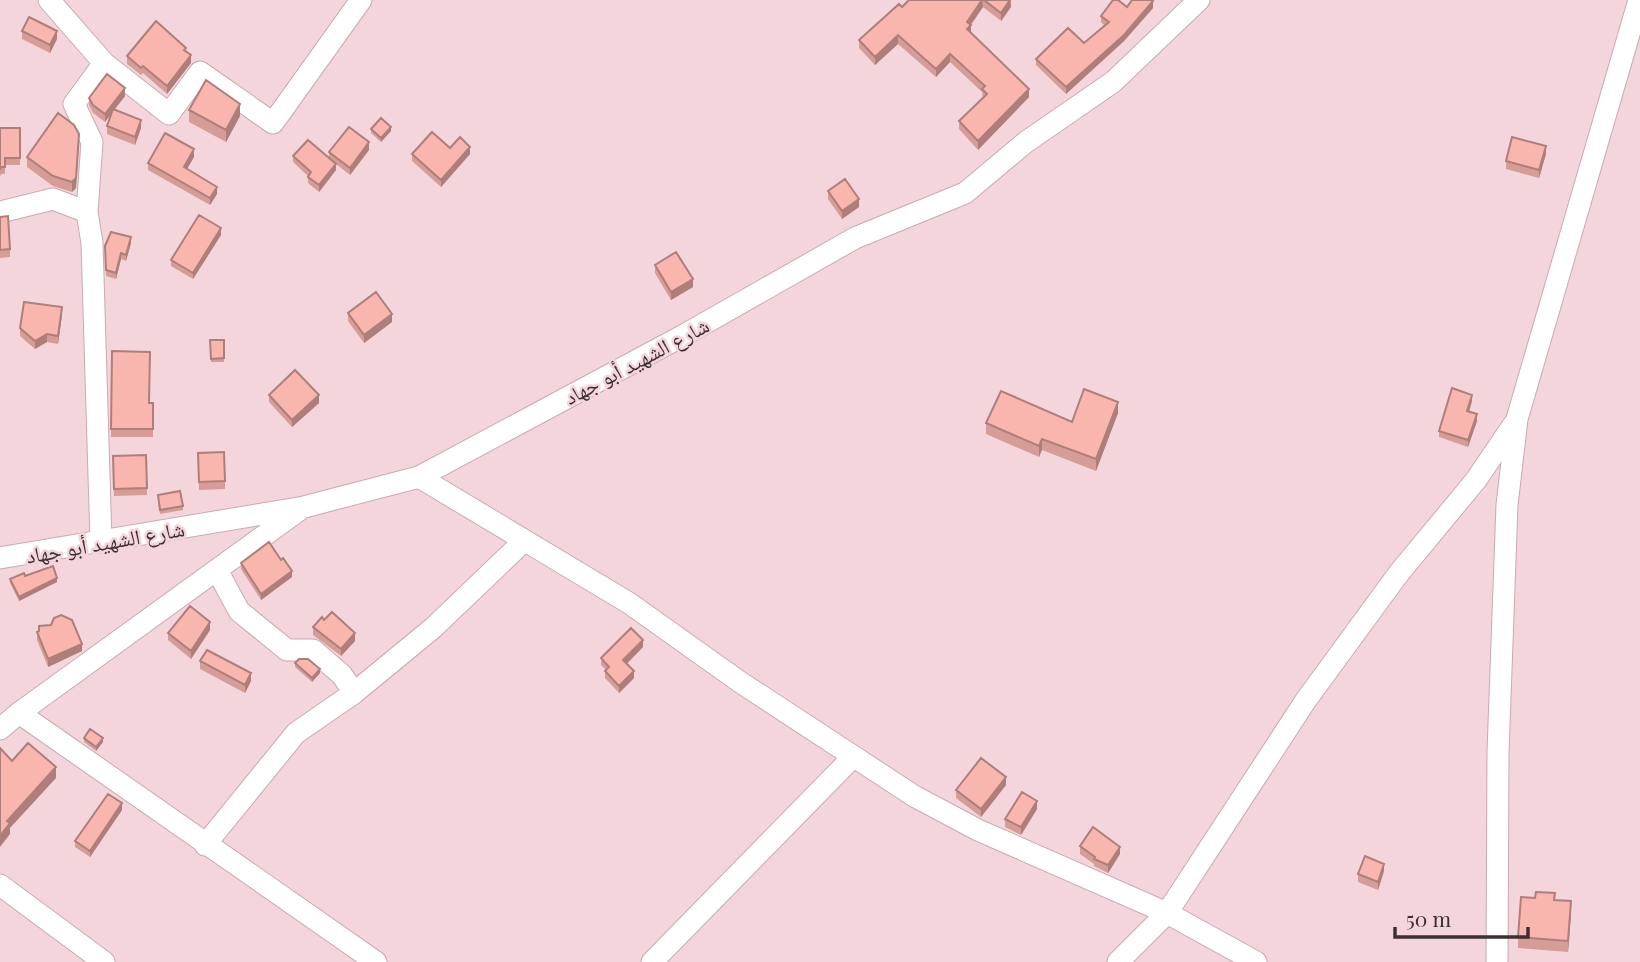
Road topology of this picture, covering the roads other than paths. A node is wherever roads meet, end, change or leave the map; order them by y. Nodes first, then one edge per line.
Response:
1 (33, 0) edge
2 (49, 0) edge
3 (360, 0) edge
4 (1199, 0) edge
5 (1639, 0) edge
6 (104, 63) junction
7 (0, 212) edge
8 (87, 212) junction
9 (1517, 419) junction
10 (419, 477) junction
11 (304, 507) junction
12 (524, 541) junction
13 (101, 542) junction
14 (0, 558) edge
15 (217, 570) junction
16 (354, 692) junction
17 (19, 713) junction
18 (0, 729) edge
19 (853, 757) junction
20 (205, 845) junction
21 (0, 885) edge
22 (1167, 913) junction
23 (104, 962) edge
24 (376, 962) edge
25 (652, 962) edge
26 (1118, 962) edge
27 (1256, 962) edge
28 (1497, 962) edge

1 - 2 street
2 - 6 street
3 - 6 street
4 - 10 street, شارع الشهيد أبو جهاد
5 - 9 street
6 - 8 street
7 - 8 street
8 - 13 street
9 - 22 street
9 - 28 street
10 - 11 street, شارع الشهيد أبو جهاد
10 - 12 street
11 - 13 street, شارع الشهيد أبو جهاد
11 - 15 street
12 - 16 street
12 - 19 street
13 - 14 street, شارع الشهيد أبو جهاد
15 - 16 street
15 - 17 street
16 - 20 street
17 - 18 street
17 - 20 street
19 - 22 street
19 - 25 street
20 - 24 street
21 - 23 street
22 - 26 street
22 - 27 street

